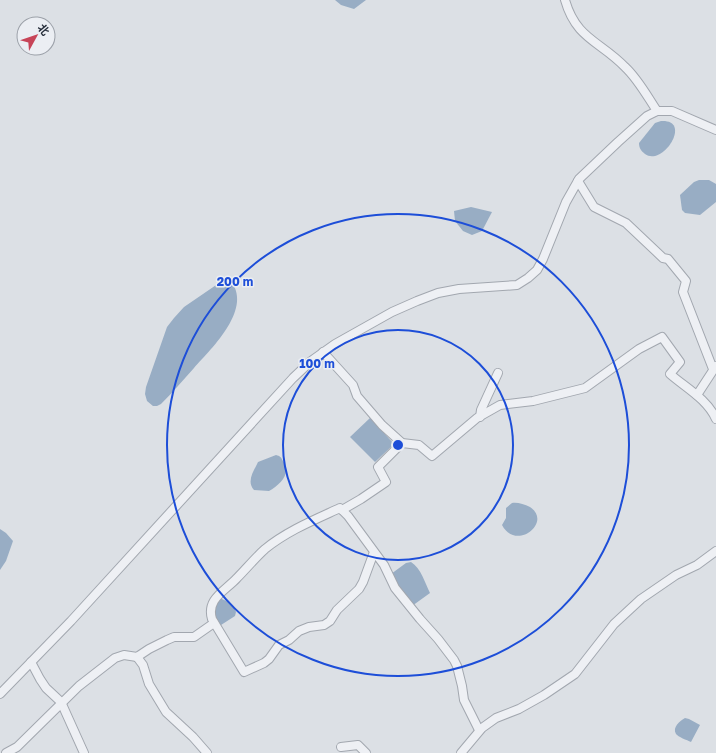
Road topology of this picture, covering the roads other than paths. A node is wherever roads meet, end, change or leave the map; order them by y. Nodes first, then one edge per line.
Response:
1 (565, 0) edge
2 (657, 111) junction
3 (716, 130) edge
4 (578, 181) junction
5 (322, 352) junction
6 (715, 368) edge
7 (498, 373) dead end
8 (697, 395) junction
9 (480, 417) junction
10 (716, 419) edge
11 (402, 443) junction
12 (342, 510) junction
13 (716, 551) edge
14 (374, 552) junction
15 (214, 623) junction
16 (137, 657) junction
17 (31, 662) junction
18 (0, 694) edge
19 (61, 702) junction
20 (480, 730) junction
21 (341, 746) dead end
22 (6, 753) edge
23 (84, 753) edge
24 (207, 753) edge
25 (366, 753) edge
26 (461, 753) edge

1 - 2 street
2 - 3 street
2 - 4 street
4 - 5 street
4 - 6 street
5 - 11 street
5 - 17 street
6 - 8 street
7 - 9 street
8 - 9 street
8 - 10 street
9 - 11 street
11 - 12 street
12 - 14 street
12 - 15 street
13 - 20 street
14 - 15 street
14 - 20 street
15 - 16 street
16 - 19 street
16 - 24 street
17 - 18 street
17 - 19 street
19 - 22 street
19 - 23 street
20 - 26 street
21 - 25 street

